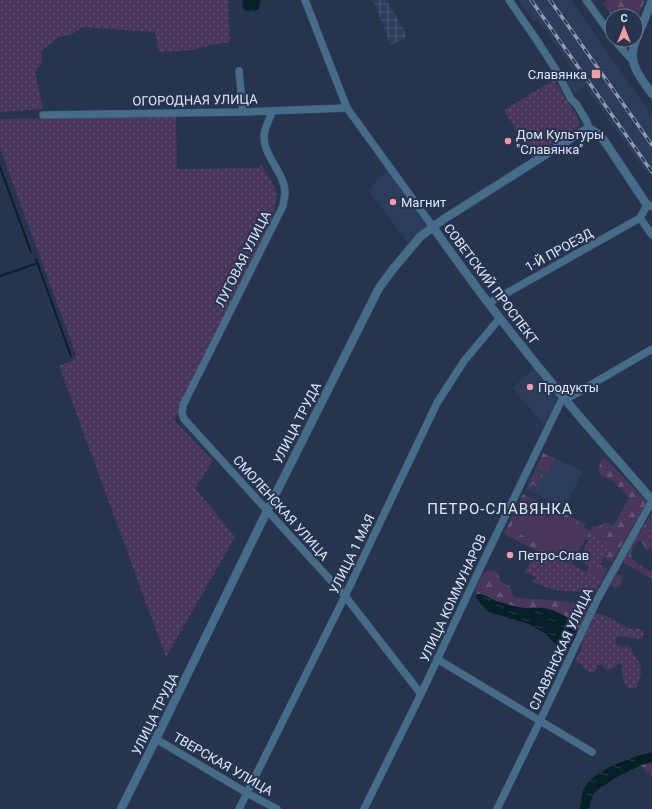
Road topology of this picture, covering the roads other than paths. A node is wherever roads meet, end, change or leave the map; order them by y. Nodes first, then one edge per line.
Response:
1 (305, 0) edge
2 (509, 0) edge
3 (586, 0) edge
4 (652, 1) edge
5 (644, 20) edge
6 (604, 25) edge
7 (621, 48) edge
8 (634, 48) edge
9 (633, 61) junction
10 (239, 71) dead end
11 (652, 94) edge
12 (347, 108) junction
13 (272, 111) junction
14 (243, 112) junction
15 (43, 114) dead end
16 (589, 128) junction
17 (649, 206) edge
18 (640, 218) junction
19 (433, 227) junction
20 (652, 235) edge
21 (489, 303) junction
22 (500, 318) junction
23 (652, 349) edge
24 (564, 398) junction
25 (182, 413) joint
26 (652, 501) edge
27 (267, 511) junction
28 (345, 596) junction
29 (437, 660) junction
30 (421, 694) junction
31 (540, 721) junction
32 (156, 740) junction
33 (592, 752) dead end
34 (247, 793) junction
35 (121, 809) edge
36 (239, 809) edge
37 (277, 809) edge
38 (364, 809) edge
39 (497, 809) edge

1 - 12 street, СОВЕТСКИЙ ПРОСПЕКТ
2 - 16 street
3 - 6 street
4 - 5 street
7 - 9 street
8 - 9 street
9 - 11 street
10 - 14 street
12 - 13 street, ОГОРОДНАЯ УЛИЦА
12 - 19 street, СОВЕТСКИЙ ПРОСПЕКТ
13 - 14 street, ОГОРОДНАЯ УЛИЦА
13 - 25 street, ЛУГОВАЯ УЛИЦА
14 - 15 street, ОГОРОДНАЯ УЛИЦА
16 - 17 street
16 - 19 street, УЛИЦА ТРУДА
17 - 18 street
18 - 20 street
18 - 21 street, 1-Й ПРОЕЗД
19 - 21 street, СОВЕТСКИЙ ПРОСПЕКТ
19 - 27 street, УЛИЦА ТРУДА
21 - 22 street, СОВЕТСКИЙ ПРОСПЕКТ
22 - 24 street, СОВЕТСКИЙ ПРОСПЕКТ
22 - 28 street, УЛИЦА 1 МАЯ
23 - 24 street
24 - 26 street, СОВЕТСКИЙ ПРОСПЕКТ
24 - 29 street, УЛИЦА КОММУНАРОВ
25 - 27 street, СМОЛЕНСКАЯ УЛИЦА
26 - 31 street, СЛАВЯНСКАЯ УЛИЦА
27 - 28 street, СМОЛЕНСКАЯ УЛИЦА
27 - 32 street, УЛИЦА ТРУДА
28 - 30 street, СМОЛЕНСКАЯ УЛИЦА
28 - 34 street, УЛИЦА 1 МАЯ
29 - 30 street, УЛИЦА КОММУНАРОВ
29 - 31 street
30 - 38 street, УЛИЦА КОММУНАРОВ
31 - 33 street
31 - 39 street, СЛАВЯНСКАЯ УЛИЦА
32 - 34 street, ТВЕРСКАЯ УЛИЦА
32 - 35 street, УЛИЦА ТРУДА
34 - 36 street, УЛИЦА 1 МАЯ
34 - 37 street, ТВЕРСКАЯ УЛИЦА

